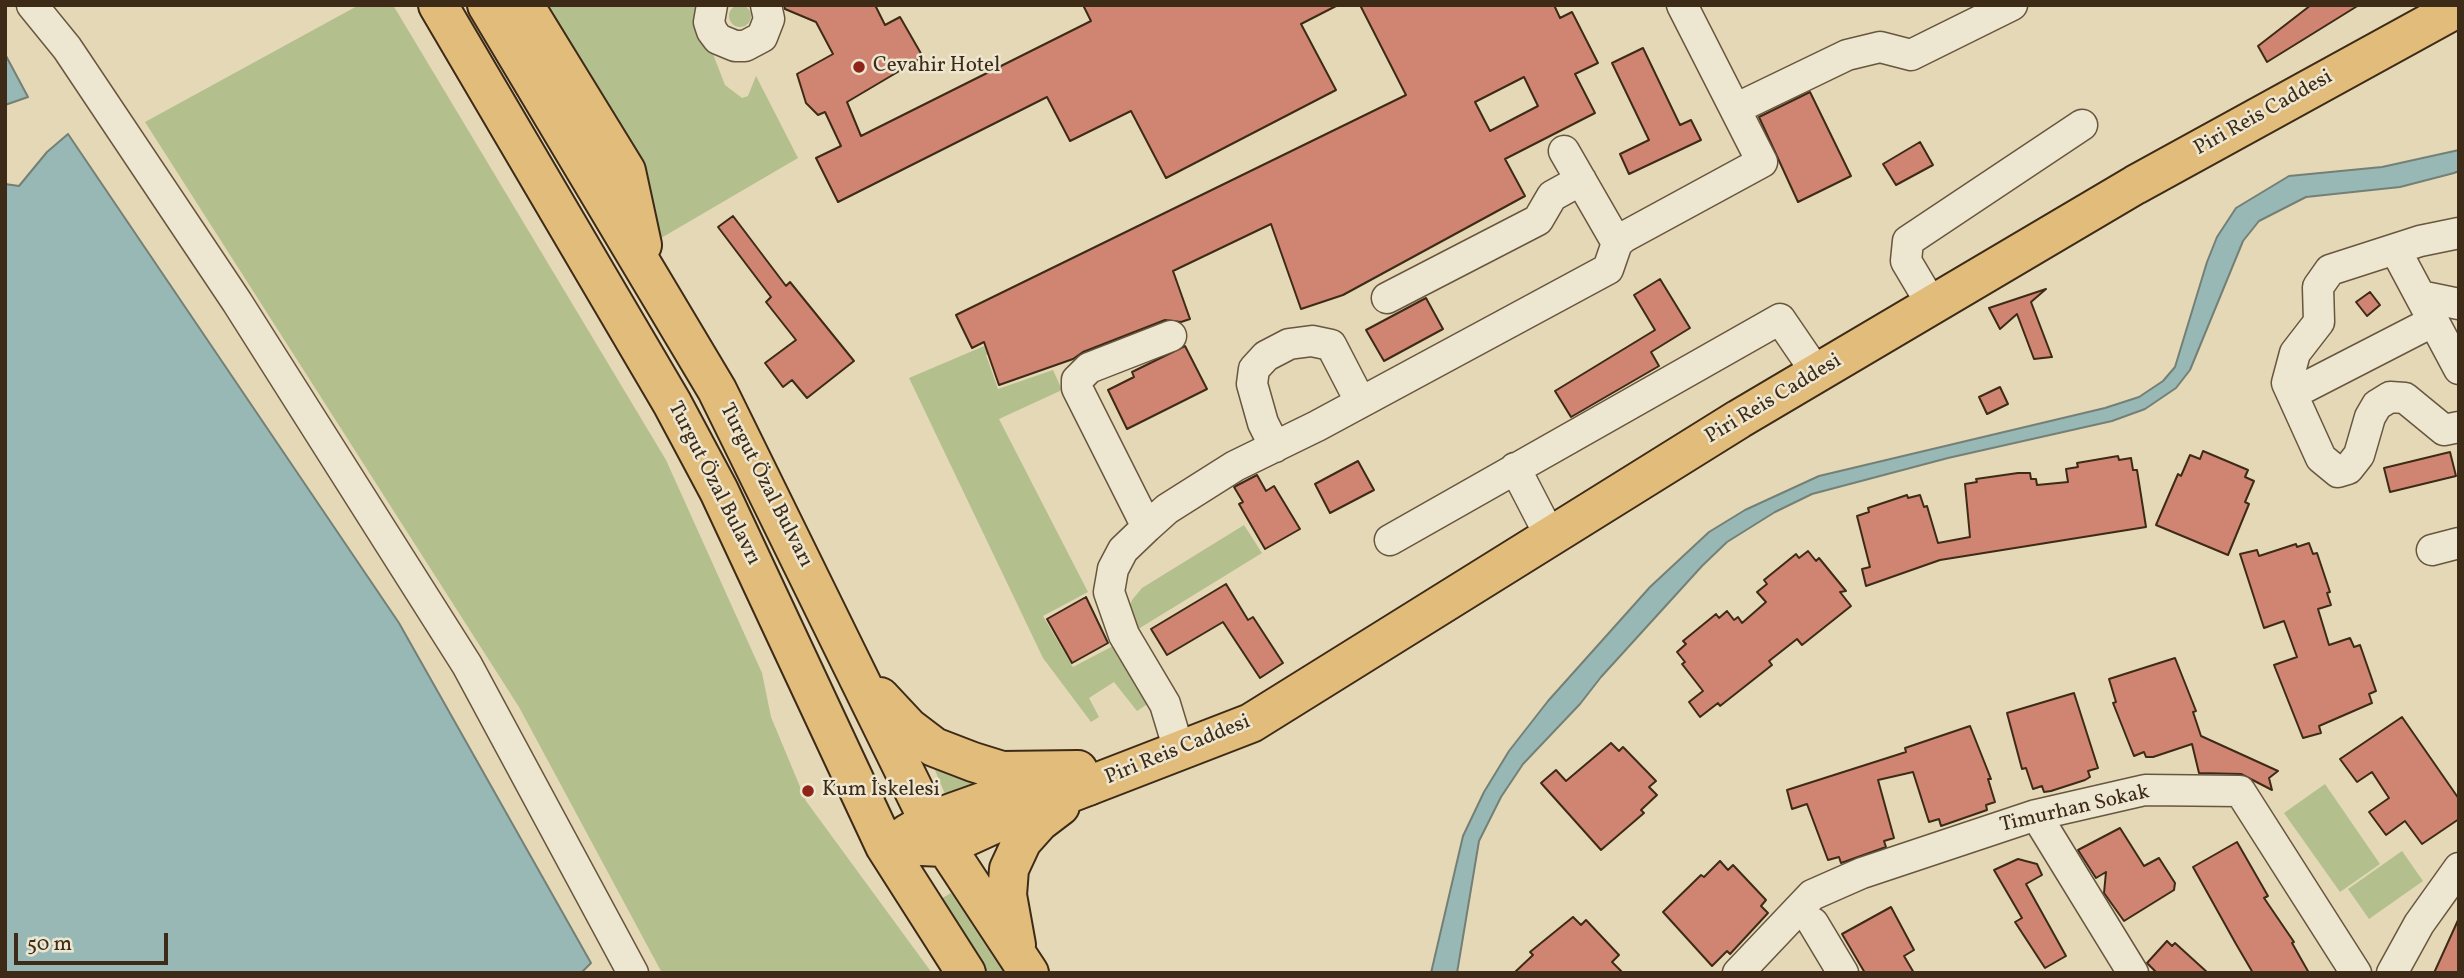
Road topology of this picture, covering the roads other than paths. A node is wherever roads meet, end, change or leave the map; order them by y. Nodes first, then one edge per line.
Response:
1 (32, 5) edge
2 (438, 5) edge
3 (487, 5) edge
4 (524, 5) edge
5 (712, 5) edge
6 (766, 5) edge
7 (1682, 5) edge
8 (2012, 5) edge
9 (2424, 5) edge
10 (2459, 7) edge
11 (1734, 109) junction
12 (2082, 125) dead end
13 (1564, 151) dead end
14 (1581, 180) junction
15 (2459, 233) edge
16 (1617, 243) junction
17 (2395, 249) junction
18 (650, 281) junction
19 (1925, 293) junction
20 (1387, 298) dead end
21 (2459, 304) edge
22 (2427, 309) junction
23 (1171, 336) dead end
24 (1810, 363) junction
25 (2459, 369) edge
26 (2294, 394) junction
27 (1360, 401) junction
28 (2457, 429) edge
29 (1275, 446) junction
30 (1515, 468) junction
31 (1545, 526) junction
32 (1147, 527) junction
33 (1390, 540) dead end
34 (860, 676) junction
35 (1175, 737) junction
36 (1083, 778) junction
37 (2036, 815) junction
38 (937, 834) junction
39 (885, 846) junction
40 (2459, 868) edge
41 (1812, 923) dead end
42 (1024, 967) edge
43 (633, 973) edge
44 (966, 973) edge
45 (1738, 973) edge
46 (1843, 973) edge
47 (2133, 973) edge
48 (2356, 973) edge
49 (2392, 973) edge

1 - 43 street
2 - 39 main road, Turgut Özal Bulavrı
3 - 18 main road, Turgut Özal Bulvarı
4 - 18 main road
5 - 6 street
7 - 11 street
8 - 11 street
9 - 19 main road, Piri Reis Caddesi
10 - 36 main road, Piri Reis Caddesi
11 - 16 street
12 - 19 street
13 - 14 street
14 - 16 street
14 - 20 street
15 - 17 street
16 - 27 street
17 - 22 street
17 - 26 street
18 - 34 main road, Turgut Özal Bulvarı
19 - 24 main road, Piri Reis Caddesi
21 - 22 street
22 - 25 street
22 - 26 street
23 - 32 street
24 - 30 street
24 - 31 main road, Piri Reis Caddesi
26 - 28 street
27 - 29 street
27 - 29 street
29 - 32 street
30 - 31 street
30 - 33 street
31 - 35 main road, Piri Reis Caddesi
32 - 35 street
34 - 36 main road
34 - 38 main road, Turgut Özal Bulvarı
35 - 36 main road, Piri Reis Caddesi
36 - 38 main road
36 - 42 main road
37 - 45 street, Timurhan Sokak
37 - 47 street
37 - 48 street, Timurhan Sokak
38 - 39 main road
38 - 42 main road, Turgut Özal Bulvarı
39 - 44 main road, Turgut Özal Bulavrı
40 - 49 street
41 - 46 street

